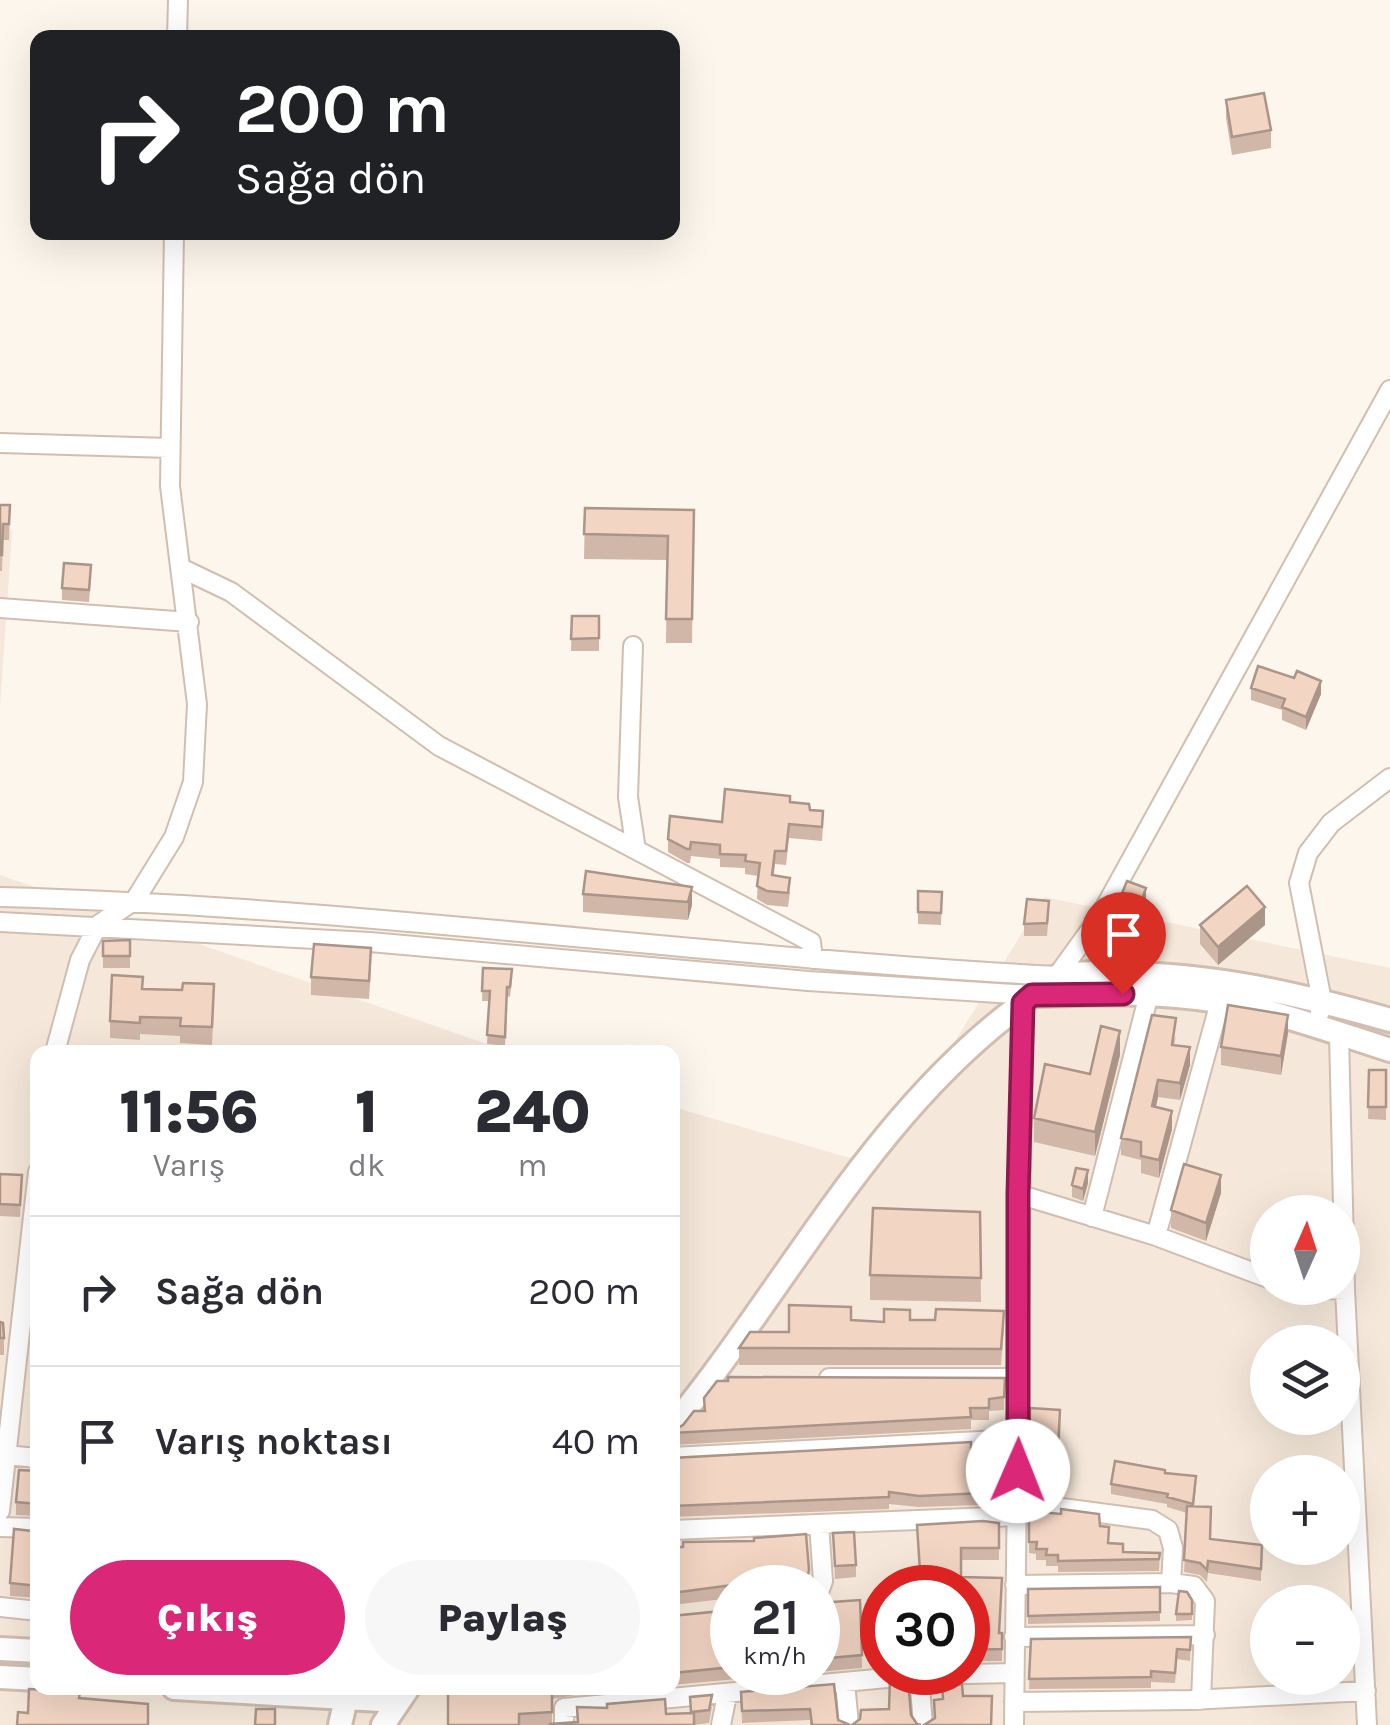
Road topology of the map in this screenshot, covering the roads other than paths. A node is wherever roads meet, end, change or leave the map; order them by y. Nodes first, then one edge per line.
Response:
1 (178, 0) edge
2 (177, 30) edge
3 (174, 240) edge
4 (1390, 390) edge
5 (0, 443) edge
6 (170, 448) junction
7 (183, 569) junction
8 (0, 608) edge
9 (188, 622) junction
10 (633, 646) dead end
11 (1390, 778) edge
12 (636, 850) junction
13 (0, 896) edge
14 (134, 900) junction
15 (0, 922) edge
16 (98, 925) junction
17 (813, 960) junction
18 (1057, 976) junction
19 (1149, 994) junction
20 (1027, 999) junction
21 (1322, 1000) junction
22 (1220, 1002) junction
23 (1390, 1020) edge
24 (1328, 1030) junction
25 (58, 1045) edge
26 (1390, 1050) edge
27 (1018, 1194) junction
28 (1339, 1195) edge
29 (1092, 1217) junction
30 (30, 1232) edge
31 (1156, 1236) junction
32 (1250, 1271) edge
33 (1346, 1305) edge
34 (806, 1378) edge
35 (1018, 1378) junction
36 (680, 1419) edge
37 (4, 1427) edge
38 (1019, 1439) junction
39 (5, 1456) junction
40 (680, 1456) edge
41 (30, 1458) edge
42 (1017, 1510) junction
43 (0, 1511) edge
44 (819, 1524) junction
45 (0, 1527) edge
46 (30, 1528) edge
47 (680, 1530) edge
48 (822, 1565) edge
49 (1171, 1583) junction
50 (1015, 1585) junction
51 (0, 1607) edge
52 (30, 1609) edge
53 (1205, 1635) junction
54 (1014, 1637) junction
55 (0, 1649) edge
56 (30, 1651) edge
57 (1014, 1673) junction
58 (990, 1674) edge
59 (0, 1677) edge
60 (30, 1679) edge
61 (860, 1681) edge
62 (845, 1682) junction
63 (840, 1683) edge
64 (1366, 1692) junction
65 (351, 1695) edge
66 (356, 1695) edge
67 (727, 1695) joint
68 (921, 1695) edge
69 (1201, 1700) junction
70 (1014, 1702) junction
71 (394, 1712) edge
72 (340, 1725) edge
73 (564, 1725) edge
74 (721, 1725) edge
75 (849, 1725) edge
76 (924, 1725) edge
77 (1014, 1725) edge
78 (1367, 1725) edge

1 - 2 street
3 - 6 street
4 - 18 street
5 - 6 street
6 - 7 street
7 - 9 street
7 - 12 street
8 - 9 street
9 - 14 street
10 - 12 street
11 - 21 street
12 - 17 street
13 - 14 street
14 - 16 street
14 - 17 street
15 - 16 street
16 - 20 street
16 - 25 street
17 - 18 street
18 - 20 street
18 - 21 street
19 - 20 street
19 - 22 street
19 - 29 street
20 - 27 street
20 - 36 street
21 - 23 street
21 - 24 street
22 - 24 street
22 - 31 street
24 - 26 street
24 - 28 street
27 - 29 street
27 - 35 street
29 - 31 street
30 - 37 street
31 - 32 street
33 - 64 street
34 - 35 street
35 - 38 street
37 - 39 street
38 - 40 street
38 - 42 street
39 - 41 street
39 - 43 street
42 - 44 street
42 - 49 street
42 - 50 street
44 - 47 street
44 - 48 street
45 - 46 street
49 - 50 street
49 - 53 street
50 - 54 street
51 - 52 street
53 - 54 street
53 - 69 street
54 - 57 street
55 - 56 street
57 - 58 street
57 - 70 street
59 - 60 street
61 - 62 street
62 - 63 street
62 - 75 street
64 - 69 street
64 - 78 street
65 - 72 street
66 - 71 street
67 - 73 street
67 - 74 street
68 - 76 street
69 - 70 street
70 - 77 street

